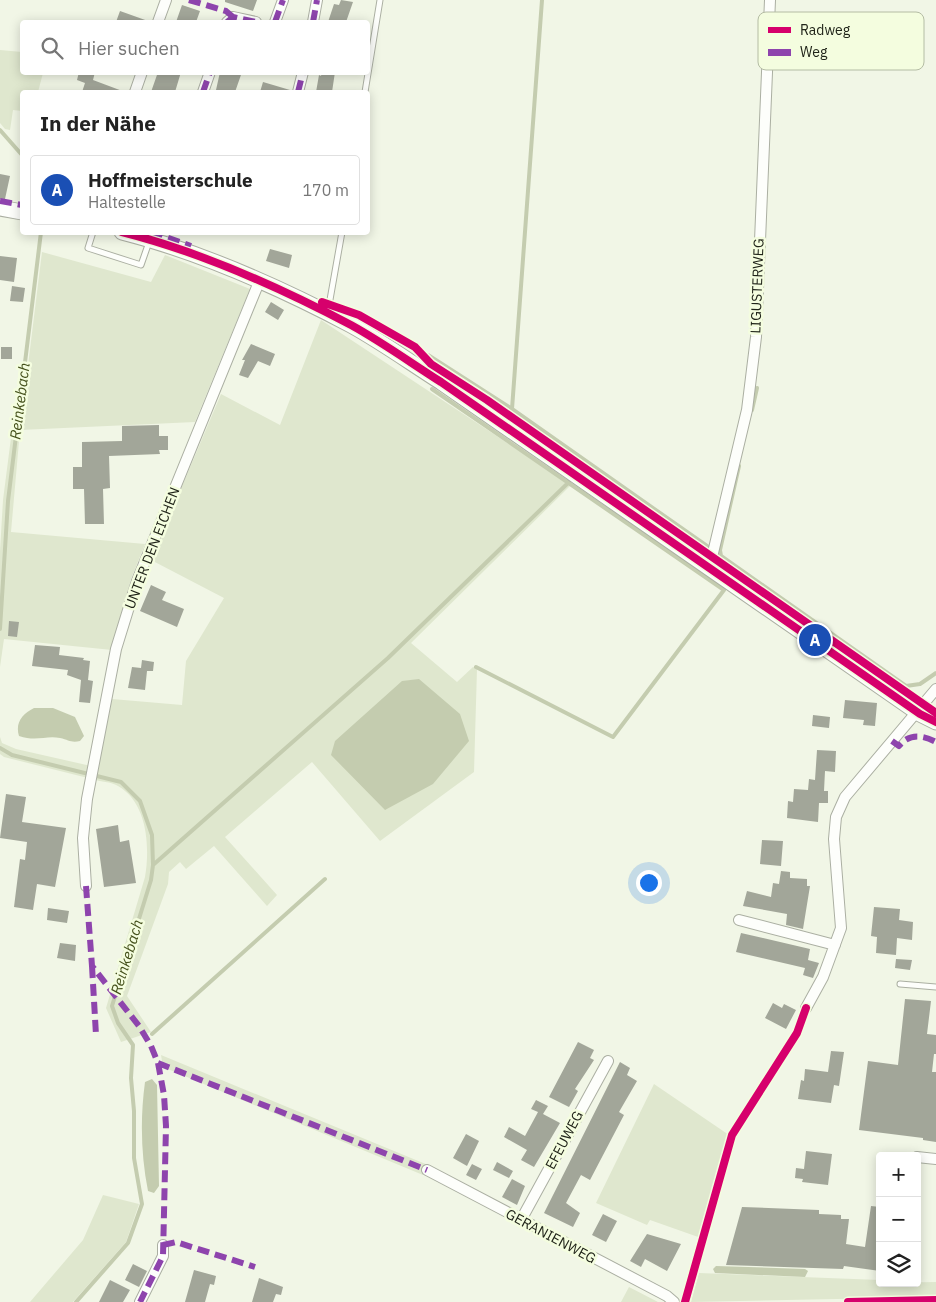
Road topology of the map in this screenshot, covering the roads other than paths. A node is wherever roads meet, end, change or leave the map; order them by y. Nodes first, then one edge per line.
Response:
1 (166, 0) edge
2 (283, 0) edge
3 (317, 0) edge
4 (380, 0) edge
5 (159, 20) edge
6 (229, 20) edge
7 (247, 20) edge
8 (276, 20) edge
9 (313, 20) edge
10 (370, 61) edge
11 (767, 70) edge
12 (141, 75) edge
13 (209, 75) edge
14 (302, 75) edge
15 (368, 75) edge
16 (136, 90) edge
17 (204, 90) edge
18 (298, 90) edge
19 (365, 90) edge
20 (0, 208) edge
21 (20, 212) edge
22 (92, 235) edge
23 (132, 235) edge
24 (341, 235) edge
25 (150, 240) junction
26 (259, 282) junction
27 (327, 314) junction
28 (707, 565) junction
29 (936, 689) edge
30 (918, 713) junction
31 (936, 722) edge
32 (936, 733) edge
33 (86, 886) dead end
34 (739, 920) dead end
35 (835, 945) junction
36 (900, 984) dead end
37 (936, 987) edge
38 (806, 1008) dead end
39 (608, 1061) dead end
40 (921, 1157) edge
41 (936, 1159) edge
42 (427, 1170) dead end
43 (521, 1220) junction
44 (163, 1245) dead end
45 (140, 1302) edge
46 (674, 1302) edge

1 - 5 street
2 - 8 street
3 - 9 street
4 - 10 lane
6 - 7 street
11 - 28 street, LIGUSTERWEG
12 - 16 street
13 - 17 street
14 - 18 street
15 - 19 lane
20 - 21 street
22 - 25 lane
23 - 25 street
24 - 27 lane
25 - 26 street
26 - 27 street
26 - 33 street, UNTER DEN EICHEN
27 - 28 street
28 - 30 street
29 - 30 street
30 - 31 street
30 - 32 street
30 - 35 street
34 - 35 street
35 - 38 street
36 - 37 lane
39 - 43 street, EFEUWEG
40 - 41 street
42 - 43 street, GERANIENWEG
43 - 46 street, GERANIENWEG
44 - 45 street

